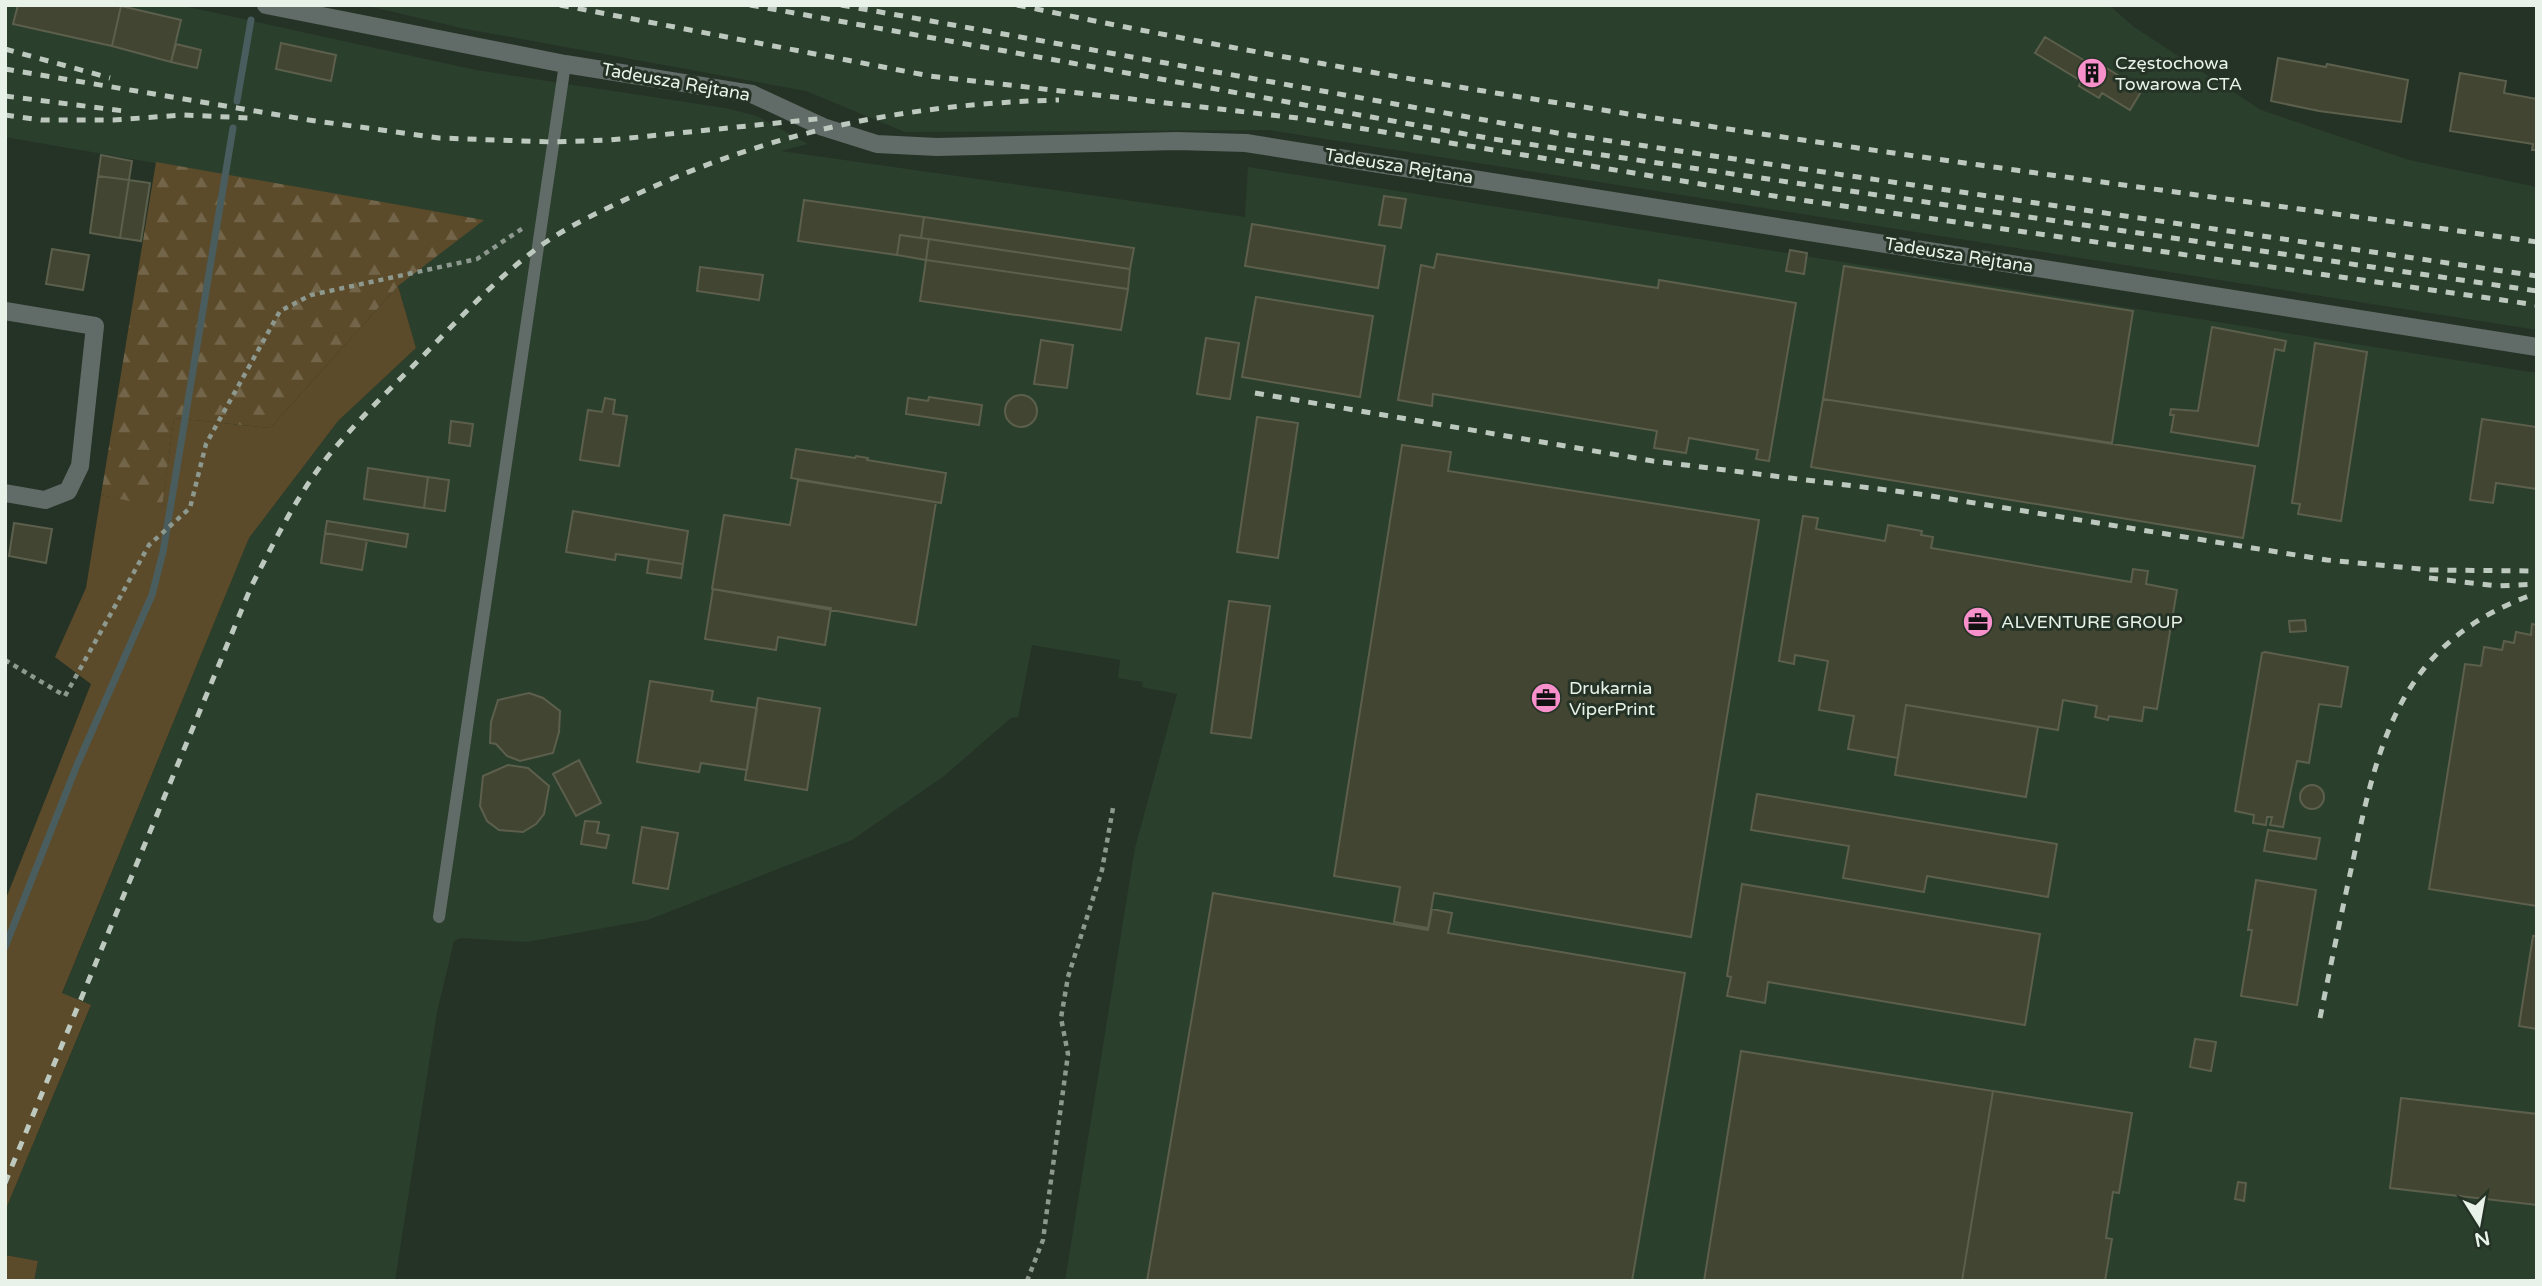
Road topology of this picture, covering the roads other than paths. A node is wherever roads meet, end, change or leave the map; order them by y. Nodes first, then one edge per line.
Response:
1 (266, 5) edge
2 (565, 64) junction
3 (5, 311) edge
4 (2537, 347) edge
5 (5, 494) edge
6 (439, 917) dead end

1 - 2 street, Tadeusza Rejtana
2 - 4 street, Tadeusza Rejtana
2 - 6 lane
3 - 5 street

